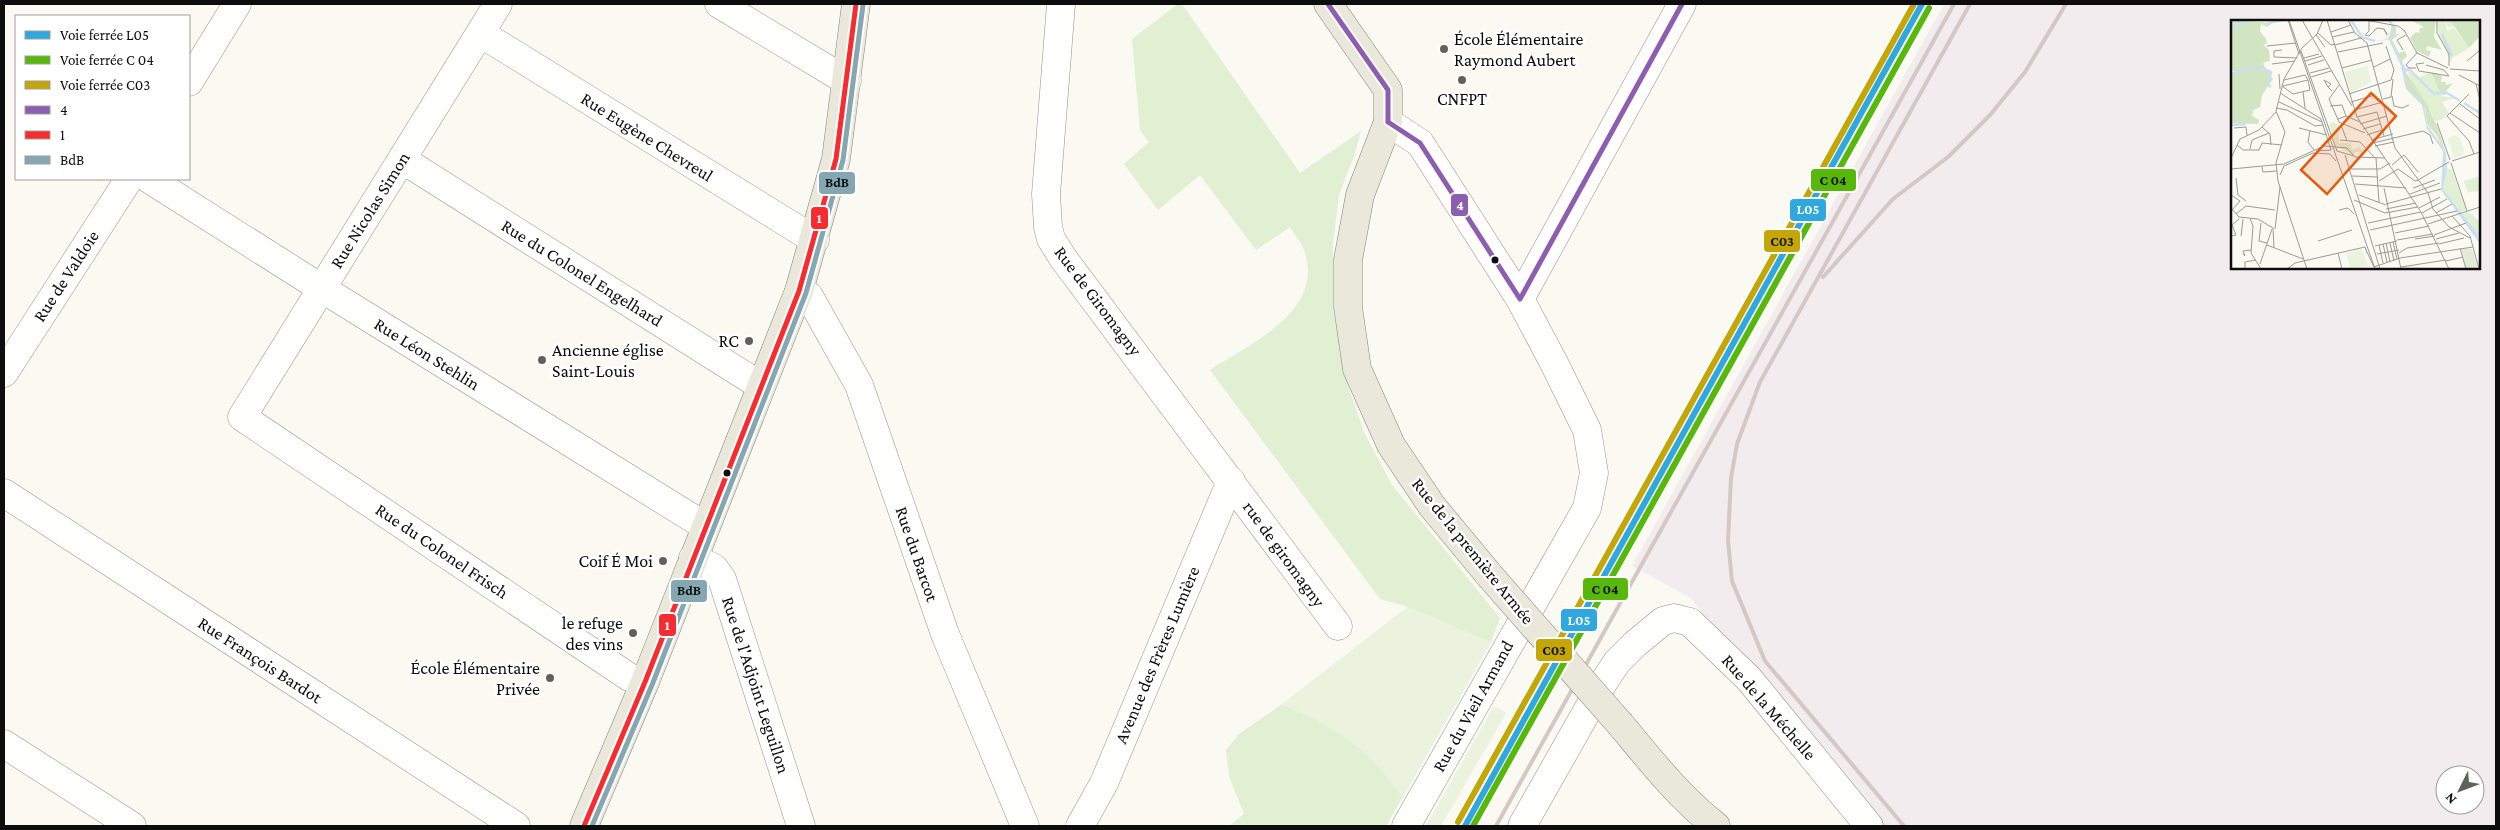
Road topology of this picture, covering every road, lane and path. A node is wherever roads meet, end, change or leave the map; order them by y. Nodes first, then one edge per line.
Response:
1 (237, 4) edge
2 (498, 4) edge
3 (719, 4) edge
4 (856, 4) edge
5 (1061, 4) edge
6 (1328, 4) edge
7 (1682, 4) edge
8 (480, 34) junction
9 (190, 80) edge
10 (847, 81) junction
11 (1388, 122) junction
12 (403, 160) junction
13 (128, 180) edge
14 (151, 180) edge
15 (815, 240) junction
16 (321, 288) junction
17 (799, 291) junction
18 (1520, 299) junction
19 (4, 373) edge
20 (761, 386) junction
21 (242, 417) joint
22 (1231, 482) junction
23 (4, 493) edge
24 (705, 526) junction
25 (693, 558) junction
26 (1338, 626) dead end
27 (645, 682) junction
28 (4, 744) edge
29 (1104, 782) junction
30 (132, 826) edge
31 (516, 826) edge
32 (584, 826) edge
33 (800, 826) edge
34 (1025, 826) edge
35 (1080, 826) edge
36 (1091, 826) edge
37 (1406, 826) edge
38 (1522, 826) edge
39 (1716, 826) edge
40 (1869, 826) edge

1 - 9 street
2 - 8 street, Rue Nicolas Simon
3 - 10 street
4 - 10 main road
5 - 22 street, Rue de Giromagny
6 - 11 main road, Rue de la première Armée
7 - 18 street
8 - 12 street, Rue Nicolas Simon
8 - 15 street, Rue Eugène Chevreul
10 - 15 main road
11 - 18 street, Rue du Vieil Armand
11 - 39 main road, Rue de la première Armée, bridge
12 - 16 street, Rue Nicolas Simon
12 - 20 street, Rue du Colonel Engelhard
13 - 19 street, Rue de Valdoie
14 - 16 street, Rue Léon Stehlin
15 - 17 main road
16 - 21 street, Rue Nicolas Simon
16 - 24 street, Rue Léon Stehlin
17 - 20 main road
17 - 34 street, Rue du Barcot
18 - 37 street, Rue du Vieil Armand
20 - 24 main road
21 - 27 street, Rue du Colonel Frisch
22 - 26 street, rue de giromagny
22 - 29 street, Avenue des Frères Lumière
23 - 31 street, Rue François Bardot
24 - 25 main road
25 - 27 main road
25 - 33 street, Rue de l'Adjoint Leguillon
27 - 32 main road
28 - 30 street
29 - 35 street, Avenue des Frères Lumière
29 - 36 street
38 - 40 street, Rue de la Méchelle

